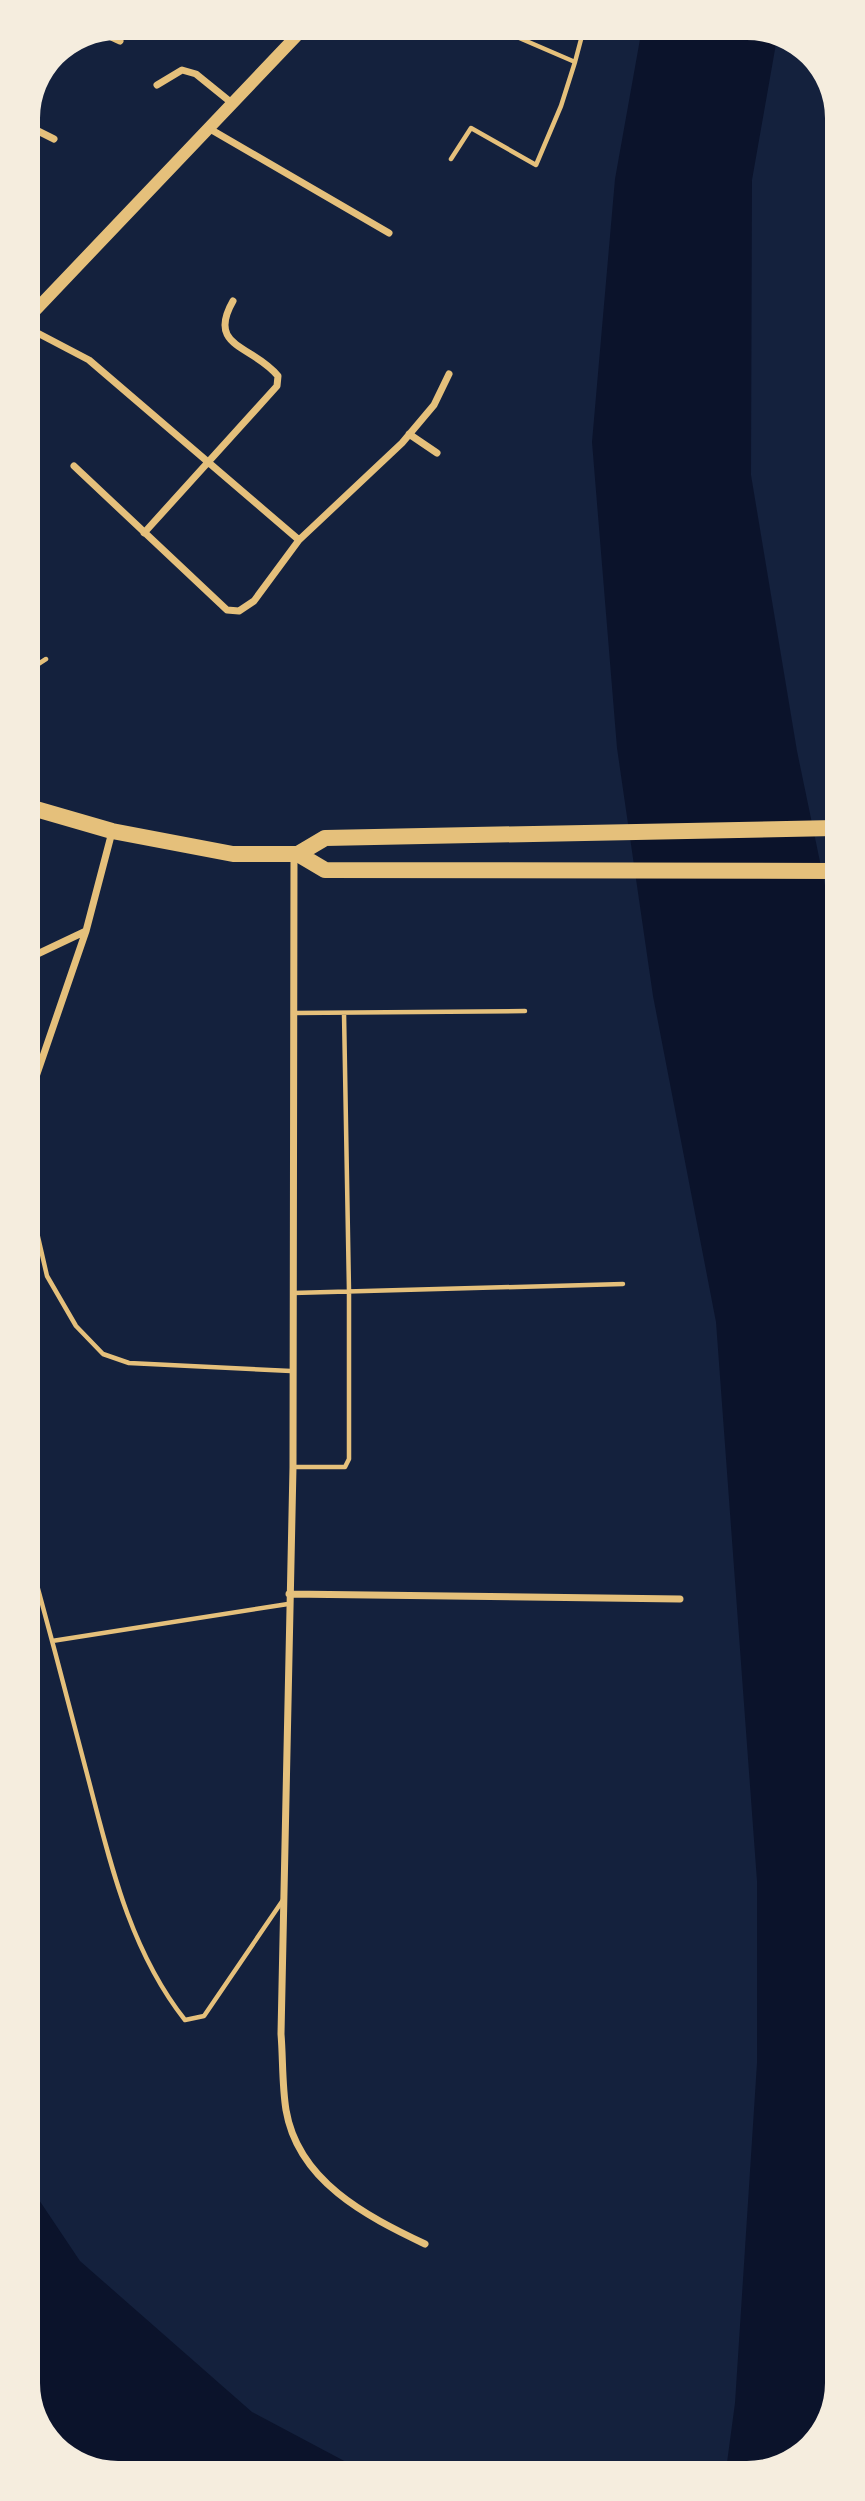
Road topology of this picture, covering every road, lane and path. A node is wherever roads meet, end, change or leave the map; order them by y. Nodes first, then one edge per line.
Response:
1 (293, 40) edge
2 (524, 40) edge
3 (581, 40) edge
4 (575, 62) junction
5 (157, 85) dead end
6 (234, 105) junction
7 (209, 129) junction
8 (40, 132) edge
9 (54, 139) dead end
10 (451, 159) dead end
11 (389, 233) dead end
12 (233, 300) dead end
13 (40, 305) edge
14 (40, 334) edge
15 (449, 374) dead end
16 (409, 434) junction
17 (437, 453) dead end
18 (208, 462) junction
19 (74, 466) dead end
20 (144, 533) junction
21 (299, 540) junction
22 (47, 659) dead end
23 (40, 663) edge
24 (40, 810) edge
25 (825, 828) edge
26 (112, 831) junction
27 (296, 854) junction
28 (825, 871) edge
29 (86, 930) junction
30 (40, 953) edge
31 (524, 1010) dead end
32 (295, 1013) junction
33 (344, 1013) junction
34 (40, 1065) edge
35 (40, 1246) edge
36 (623, 1284) dead end
37 (349, 1291) junction
38 (292, 1293) junction
39 (291, 1371) junction
40 (293, 1467) junction
41 (289, 1594) junction
42 (40, 1596) edge
43 (680, 1599) dead end
44 (288, 1604) junction
45 (52, 1641) junction
46 (283, 1900) junction
47 (425, 2244) dead end

1 - 6 street
2 - 4 lane
3 - 4 lane
4 - 10 lane
5 - 6 street
6 - 7 street
7 - 11 street
7 - 13 street
8 - 9 street
12 - 18 street
14 - 18 street
15 - 16 street
16 - 17 street
16 - 21 street
18 - 20 street
18 - 21 street
19 - 20 street
20 - 21 street
22 - 23 lane
24 - 26 main road
25 - 27 main road
26 - 27 main road
26 - 29 street
27 - 28 main road
27 - 32 street
29 - 30 street
29 - 34 street
31 - 33 lane
32 - 33 lane
32 - 38 street
33 - 37 lane
35 - 39 lane
36 - 37 lane
37 - 38 lane
37 - 40 lane
38 - 39 street
39 - 40 street
40 - 41 street
41 - 43 street
41 - 44 street
42 - 45 lane
44 - 45 lane
44 - 46 street
45 - 46 lane
46 - 47 street

